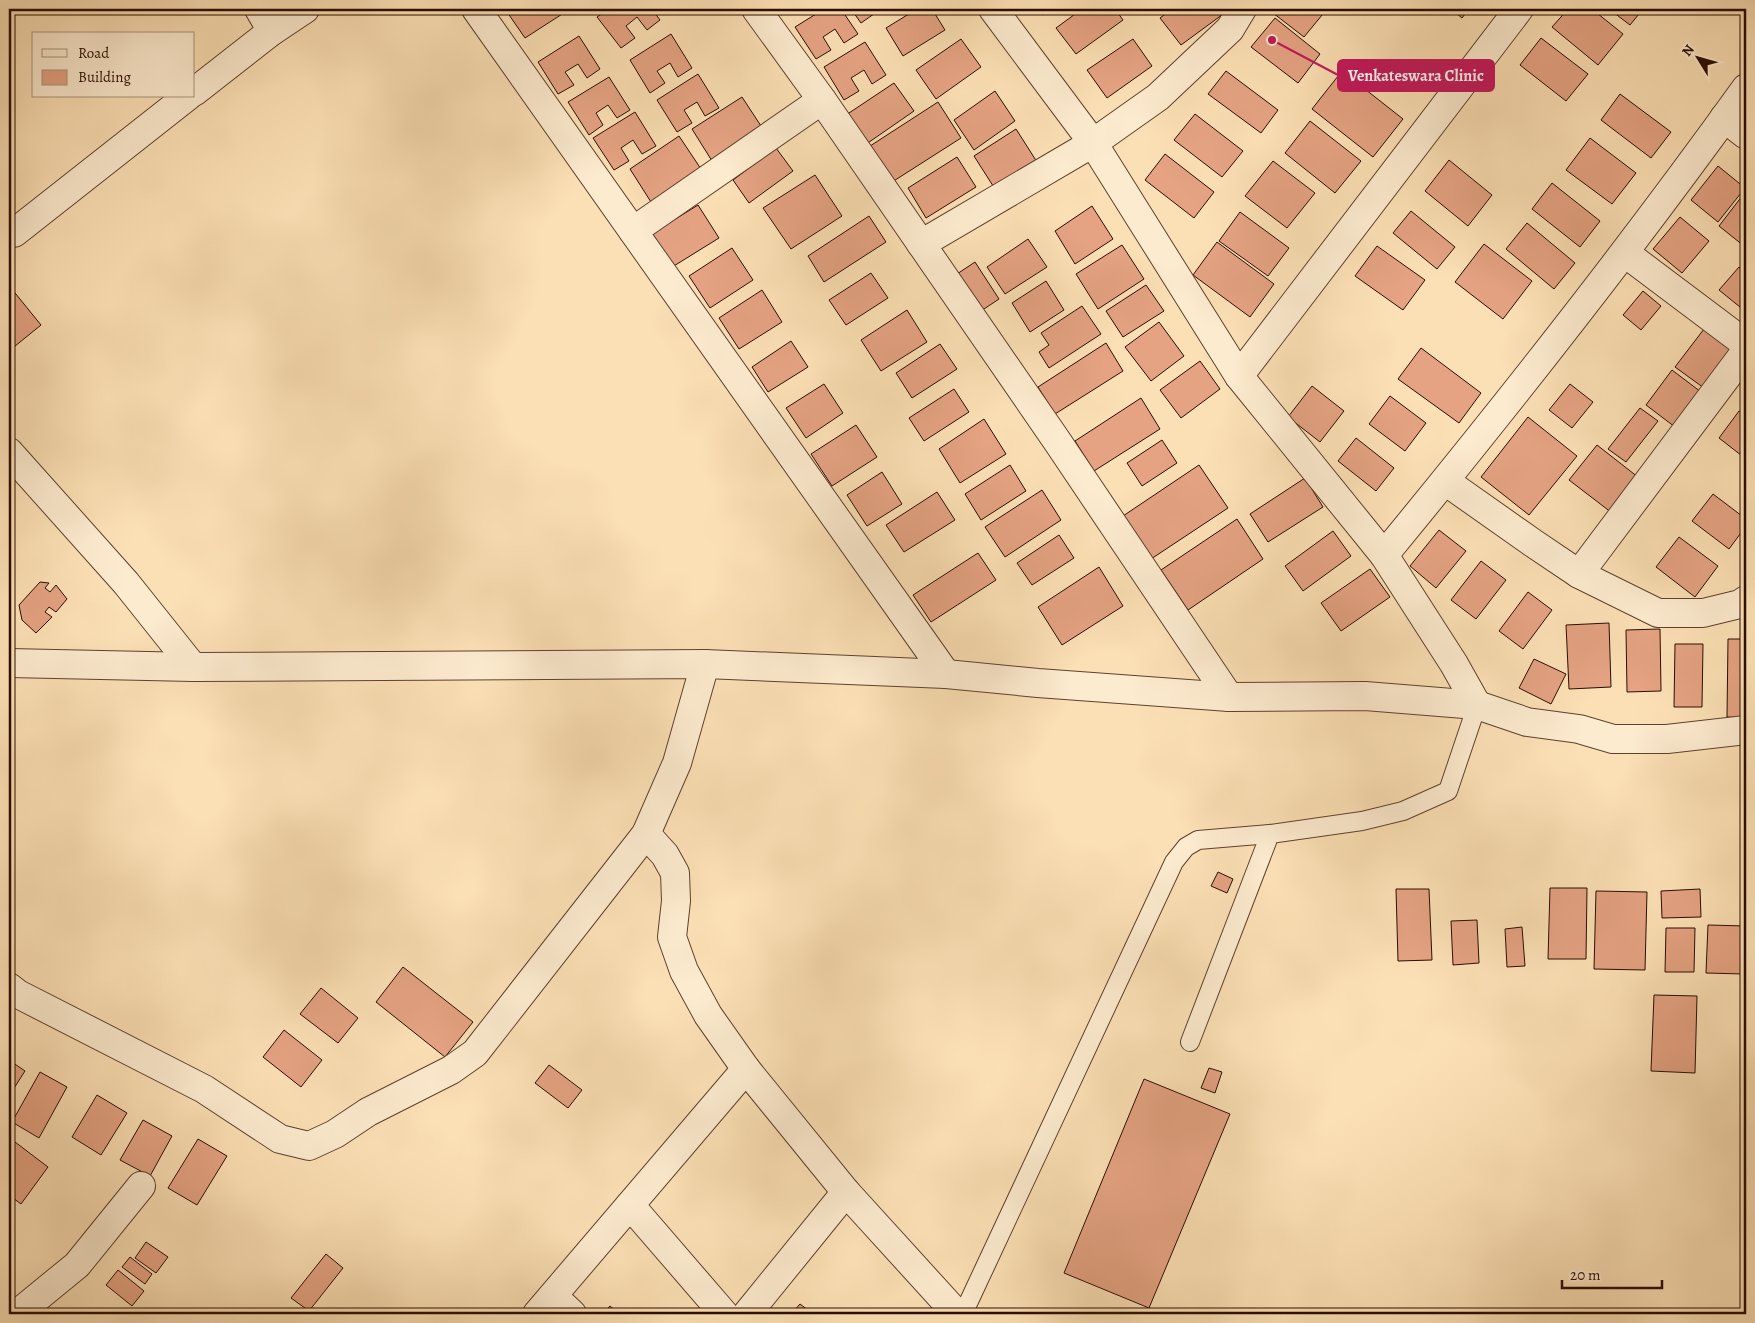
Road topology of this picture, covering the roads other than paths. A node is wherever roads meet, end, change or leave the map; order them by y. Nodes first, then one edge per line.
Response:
1 (305, 9) edge
2 (476, 9) edge
3 (756, 9) edge
4 (994, 9) edge
5 (1242, 9) edge
6 (1519, 9) edge
7 (265, 20) edge
8 (1746, 88) edge
9 (195, 91) edge
10 (185, 98) edge
11 (822, 100) junction
12 (1724, 118) junction
13 (1746, 135) edge
14 (1093, 143) junction
15 (633, 231) junction
16 (14, 233) dead end
17 (921, 244) junction
18 (1625, 253) junction
19 (1746, 344) edge
20 (1746, 350) edge
21 (1239, 376) junction
22 (9, 452) edge
23 (1445, 481) junction
24 (1384, 555) junction
25 (1580, 574) junction
26 (1746, 600) edge
27 (9, 663) edge
28 (705, 664) junction
29 (193, 667) junction
30 (946, 674) junction
31 (1230, 697) junction
32 (1477, 704) junction
33 (1746, 730) edge
34 (646, 834) junction
35 (1270, 834) junction
36 (12, 998) edge
37 (1190, 1042) dead end
38 (746, 1068) junction
39 (141, 1186) dead end
40 (846, 1192) junction
41 (630, 1205) junction
42 (554, 1308) edge
43 (18, 1314) edge
44 (724, 1314) edge
45 (747, 1314) edge
46 (957, 1314) edge
47 (963, 1314) edge

1 - 7 street
2 - 15 street
3 - 11 street
4 - 14 street
5 - 14 street
6 - 21 street
7 - 9 street
8 - 12 street
10 - 16 street
11 - 15 street
11 - 17 street
12 - 13 street
12 - 18 street
14 - 17 street
14 - 21 street
15 - 30 street
17 - 31 street
18 - 19 street
18 - 23 street
20 - 25 street
21 - 24 street
22 - 29 street
23 - 24 street
23 - 25 street
24 - 32 street
25 - 26 street
27 - 29 street
28 - 29 street
28 - 30 street
28 - 34 street
30 - 31 street
31 - 32 street
32 - 33 street
32 - 35 lane
34 - 36 street
34 - 38 street
35 - 37 lane
35 - 47 lane
38 - 40 street
38 - 41 street
39 - 43 street
40 - 45 street
40 - 46 street
41 - 42 street
41 - 44 street

